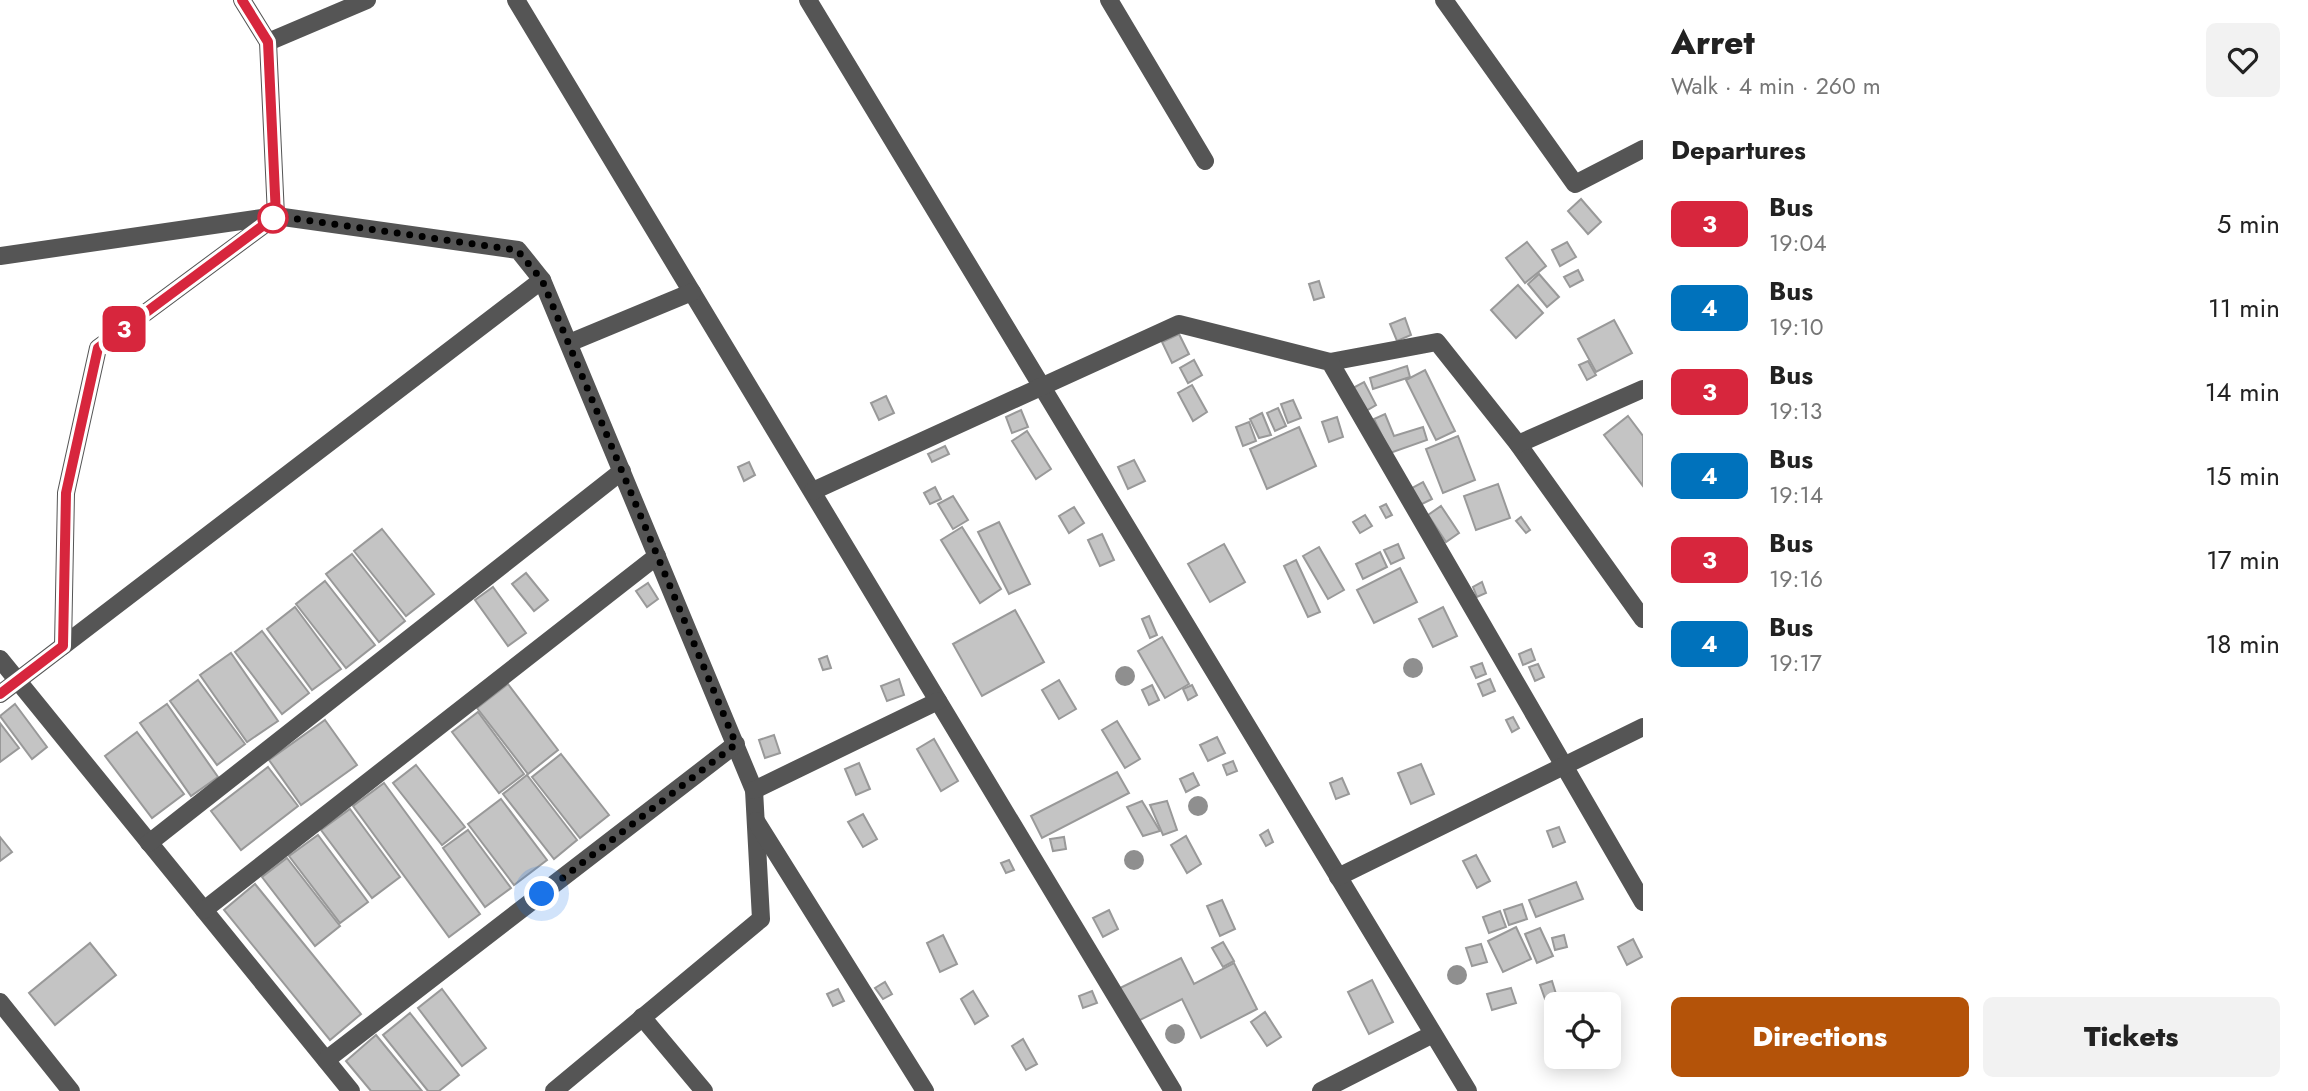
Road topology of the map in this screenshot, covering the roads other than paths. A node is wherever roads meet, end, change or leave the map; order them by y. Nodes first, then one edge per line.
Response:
1 (242, 0) edge
2 (367, 0) edge
3 (516, 0) edge
4 (808, 0) edge
5 (1109, 0) edge
6 (1444, 0) edge
7 (268, 42) junction
8 (1643, 149) edge
9 (1205, 161) dead end
10 (276, 216) junction
11 (0, 256) edge
12 (542, 280) junction
13 (692, 292) junction
14 (569, 343) junction
15 (1330, 362) junction
16 (1042, 387) junction
17 (1643, 388) edge
18 (1518, 444) junction
19 (622, 471) junction
20 (813, 491) junction
21 (657, 556) junction
22 (1643, 619) edge
23 (63, 646) junction
24 (0, 659) edge
25 (17, 680) junction
26 (0, 694) edge
27 (939, 701) junction
28 (1643, 727) edge
29 (736, 744) junction
30 (1564, 766) junction
31 (754, 790) junction
32 (756, 820) junction
33 (149, 843) junction
34 (1338, 877) junction
35 (1643, 902) edge
36 (204, 911) junction
37 (0, 1002) edge
38 (642, 1017) junction
39 (1433, 1034) junction
40 (326, 1060) junction
41 (71, 1091) edge
42 (352, 1091) edge
43 (554, 1091) edge
44 (704, 1091) edge
45 (925, 1091) edge
46 (1173, 1091) edge
47 (1321, 1091) edge
48 (1468, 1091) edge

1 - 7 street
2 - 7 street
3 - 13 street
4 - 16 street
5 - 9 street
6 - 8 street
7 - 10 street
10 - 11 street
10 - 12 street
10 - 23 street
12 - 14 street
12 - 23 street
13 - 14 street
13 - 20 street
14 - 19 street
15 - 16 street
15 - 18 street
15 - 30 street
16 - 20 street
16 - 34 street
17 - 18 street
18 - 22 street
19 - 21 street
19 - 33 street
20 - 27 street
21 - 29 street
21 - 36 street
23 - 25 street
24 - 25 street
25 - 26 street
25 - 33 street
27 - 31 street
27 - 46 street
28 - 30 street
29 - 31 street
29 - 40 street
30 - 34 street
30 - 35 street
31 - 32 street
32 - 38 street
32 - 45 street
33 - 36 street
34 - 39 street
36 - 40 street
37 - 41 street
38 - 43 street
38 - 44 street
39 - 47 street
39 - 48 street
40 - 42 street

